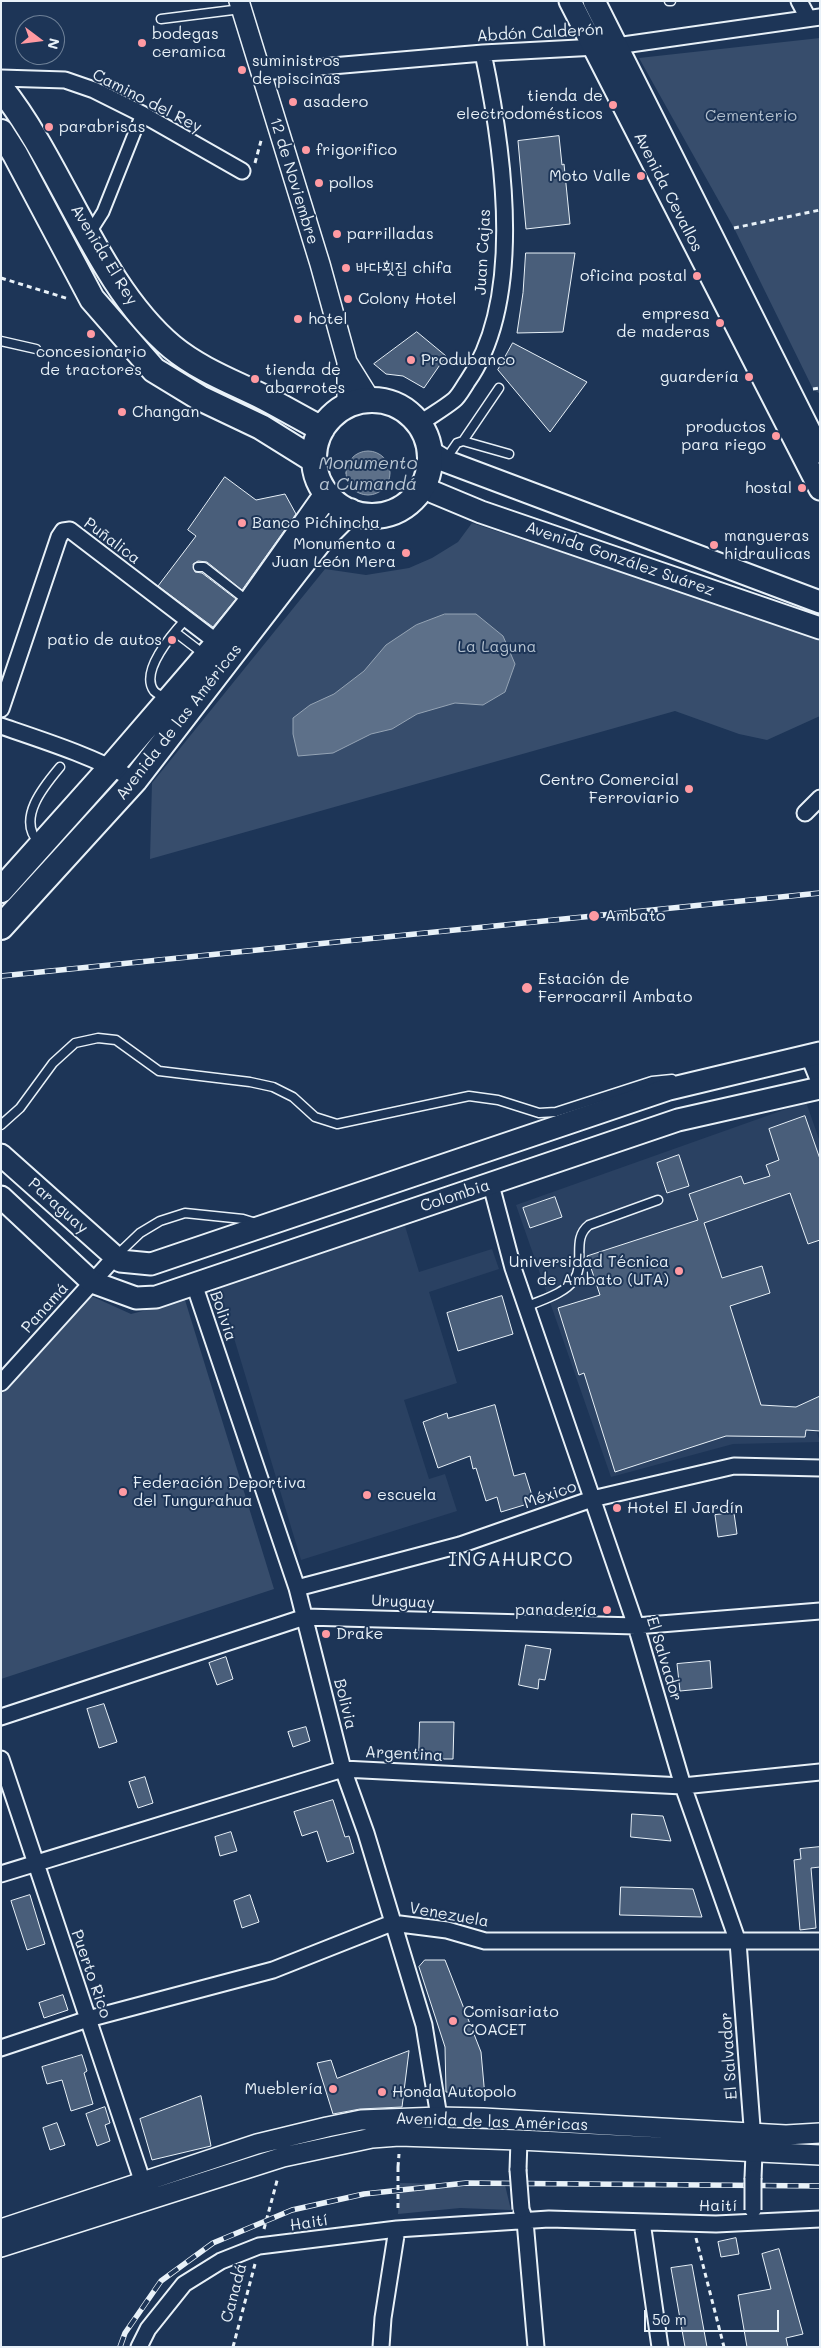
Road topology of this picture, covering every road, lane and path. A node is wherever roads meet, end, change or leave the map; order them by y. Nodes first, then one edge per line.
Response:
1 (570, 1) edge
2 (594, 1) edge
3 (799, 1) edge
4 (240, 5) edge
5 (814, 17) edge
6 (161, 19) dead end
7 (616, 46) junction
8 (594, 48) junction
9 (483, 53) junction
10 (262, 72) junction
11 (1, 78) edge
12 (1, 88) edge
13 (271, 106) junction
14 (142, 114) junction
15 (1, 132) edge
16 (242, 171) joint
17 (820, 210) edge
18 (734, 228) dead end
19 (89, 234) junction
20 (1, 278) edge
21 (92, 299) junction
22 (1, 341) edge
23 (36, 349) dead end
24 (346, 362) junction
25 (499, 388) dead end
26 (820, 388) edge
27 (813, 389) dead end
28 (370, 399) junction
29 (347, 406) junction
30 (811, 421) edge
31 (419, 424) junction
32 (322, 429) junction
33 (462, 441) junction
34 (820, 452) edge
35 (509, 454) dead end
36 (437, 456) junction
37 (314, 460) junction
38 (424, 484) junction
39 (820, 489) edge
40 (327, 494) junction
41 (350, 511) junction
42 (198, 566) dead end
43 (820, 602) edge
44 (250, 603) junction
45 (186, 619) junction
46 (820, 628) edge
47 (175, 632) junction
48 (212, 650) junction
49 (169, 700) junction
50 (1, 709) edge
51 (1, 726) edge
52 (112, 766) junction
53 (60, 767) dead end
54 (135, 780) junction
55 (820, 798) edge
56 (805, 813) dead end
57 (42, 847) junction
58 (1, 890) edge
59 (1, 927) edge
60 (814, 1055) edge
61 (686, 1084) junction
62 (820, 1084) edge
63 (820, 1088) edge
64 (1, 1125) edge
65 (1, 1155) edge
66 (490, 1185) junction
67 (1, 1197) edge
68 (658, 1200) dead end
69 (263, 1226) junction
70 (115, 1257) junction
71 (92, 1282) junction
72 (194, 1284) junction
73 (526, 1307) junction
74 (1, 1383) edge
75 (820, 1468) edge
76 (592, 1499) junction
77 (297, 1588) junction
78 (820, 1611) edge
79 (305, 1617) junction
80 (636, 1626) junction
81 (1, 1717) edge
82 (1, 1759) edge
83 (344, 1769) junction
84 (820, 1772) edge
85 (683, 1786) junction
86 (35, 1862) junction
87 (1, 1874) edge
88 (392, 1923) junction
89 (820, 1941) edge
90 (738, 1942) junction
91 (88, 2019) junction
92 (1, 2048) edge
93 (440, 2117) junction
94 (752, 2133) junction
95 (820, 2133) edge
96 (441, 2138) junction
97 (519, 2140) junction
98 (754, 2153) junction
99 (820, 2155) edge
100 (283, 2157) junction
101 (398, 2167) dead end
102 (144, 2182) junction
103 (148, 2201) junction
104 (398, 2208) dead end
105 (523, 2215) junction
106 (754, 2217) junction
107 (820, 2219) edge
108 (266, 2220) dead end
109 (642, 2222) junction
110 (692, 2223) junction
111 (1, 2229) edge
112 (397, 2229) junction
113 (259, 2246) junction
114 (1, 2247) edge
115 (139, 2347) edge
116 (233, 2347) edge
117 (381, 2347) edge
118 (536, 2347) edge
119 (660, 2347) edge
120 (724, 2347) edge

1 - 8 main road, Avenida Cevallos
2 - 7 main road, Avenida Cevallos
3 - 5 street
4 - 6 lane
4 - 10 street, 12 de Noviembre
5 - 7 street, Abdón Calderón
7 - 8 street, Abdón Calderón
7 - 30 main road, Avenida Cevallos
8 - 9 street, Abdón Calderón
8 - 39 main road, Avenida Cevallos
9 - 10 street, Abdón Calderón
9 - 31 street, Juan Cajas
10 - 13 street, 12 de Noviembre
11 - 14 street, Camino del Rey
12 - 19 main road, Avenida El Rey
13 - 16 path
13 - 24 street, 12 de Noviembre
14 - 16 street, Camino del Rey
14 - 19 street
15 - 21 main road, Avenida El Rey
17 - 18 path
19 - 32 main road, Avenida El Rey
20 - 21 path
21 - 37 main road, Avenida El Rey
22 - 23 lane
24 - 28 street, 12 de Noviembre
24 - 29 street, 12 de Noviembre
25 - 33 lane
26 - 27 path
28 - 29 main road
28 - 31 main road
29 - 32 main road
30 - 34 main road, Avenida Cevallos
31 - 36 main road
32 - 37 main road
33 - 35 lane
33 - 36 lane
36 - 38 main road
36 - 43 main road, Avenida González Suárez
37 - 40 main road
38 - 41 main road
38 - 46 main road, Avenida González Suárez
40 - 41 main road
40 - 44 main road, Avenida de las Américas
41 - 54 main road, Avenida de las Américas
42 - 44 lane
44 - 48 main road, Avenida de las Américas
45 - 47 lane
45 - 48 street, Puñalica
45 - 50 street, Puñalica
47 - 48 lane
47 - 49 lane
48 - 49 main road, Avenida de las Américas
49 - 52 main road, Avenida de las Américas
51 - 52 street
52 - 54 street
52 - 57 main road, Avenida de las Américas
53 - 57 lane
54 - 59 main road, Avenida de las Américas
55 - 56 street
57 - 58 main road, Avenida de las Américas
60 - 61 main road, Colombia
60 - 62 street
61 - 64 lane
61 - 69 main road, Colombia
63 - 66 main road, Colombia
65 - 70 main road, Paraguay
66 - 72 main road, Colombia
66 - 73 street, El Salvador
67 - 71 main road, Paraguay
68 - 73 lane
69 - 70 main road, Colombia
69 - 70 lane
70 - 71 street, Panamá
71 - 72 main road, Colombia
71 - 74 street, Panamá
72 - 77 street, Bolivia
73 - 76 street, El Salvador
75 - 76 street, México
76 - 77 street, México
76 - 80 street, El Salvador
77 - 79 street, Bolivia
78 - 80 street, Uruguay
79 - 80 street, Uruguay
79 - 81 street, Uruguay
79 - 83 street, Bolivia
80 - 85 street, El Salvador
82 - 86 street, Puerto Rico
83 - 85 street, Argentina
83 - 86 street, Argentina
83 - 88 street, Bolivia
84 - 85 street, Argentina
85 - 90 street, El Salvador
86 - 87 street, Argentina
86 - 91 street, Puerto Rico
88 - 90 street, Venezuela
88 - 91 street, Venezuela
88 - 93 street, Bolivia
89 - 90 street, Venezuela
90 - 94 street, El Salvador
91 - 92 street, Venezuela
91 - 102 street, Puerto Rico
93 - 94 street, Avenida de las Américas
93 - 96 street, Bolivia
93 - 102 street, Avenida de las Américas
94 - 95 street, Avenida de las Américas
94 - 98 street, El Salvador
96 - 97 street, Avenida de las Américas
96 - 100 street, Avenida de las Américas
97 - 98 street, Avenida de las Américas
97 - 105 street, bridge
98 - 99 street, Avenida de las Américas
98 - 106 street, El Salvador, bridge
100 - 103 street, Avenida de las Américas
100 - 108 path
101 - 104 path, bridge
102 - 103 street, Puerto Rico
102 - 111 street, Avenida de las Américas
103 - 114 street, Avenida de las Américas
105 - 109 street, Haití
105 - 112 street, Haití
105 - 118 street
106 - 107 street, Haití
106 - 110 street, Haití
109 - 110 street, Haití
109 - 119 street
110 - 120 path
112 - 113 street, Haití
112 - 117 street
113 - 115 street, Haití
113 - 116 path, Canadá

